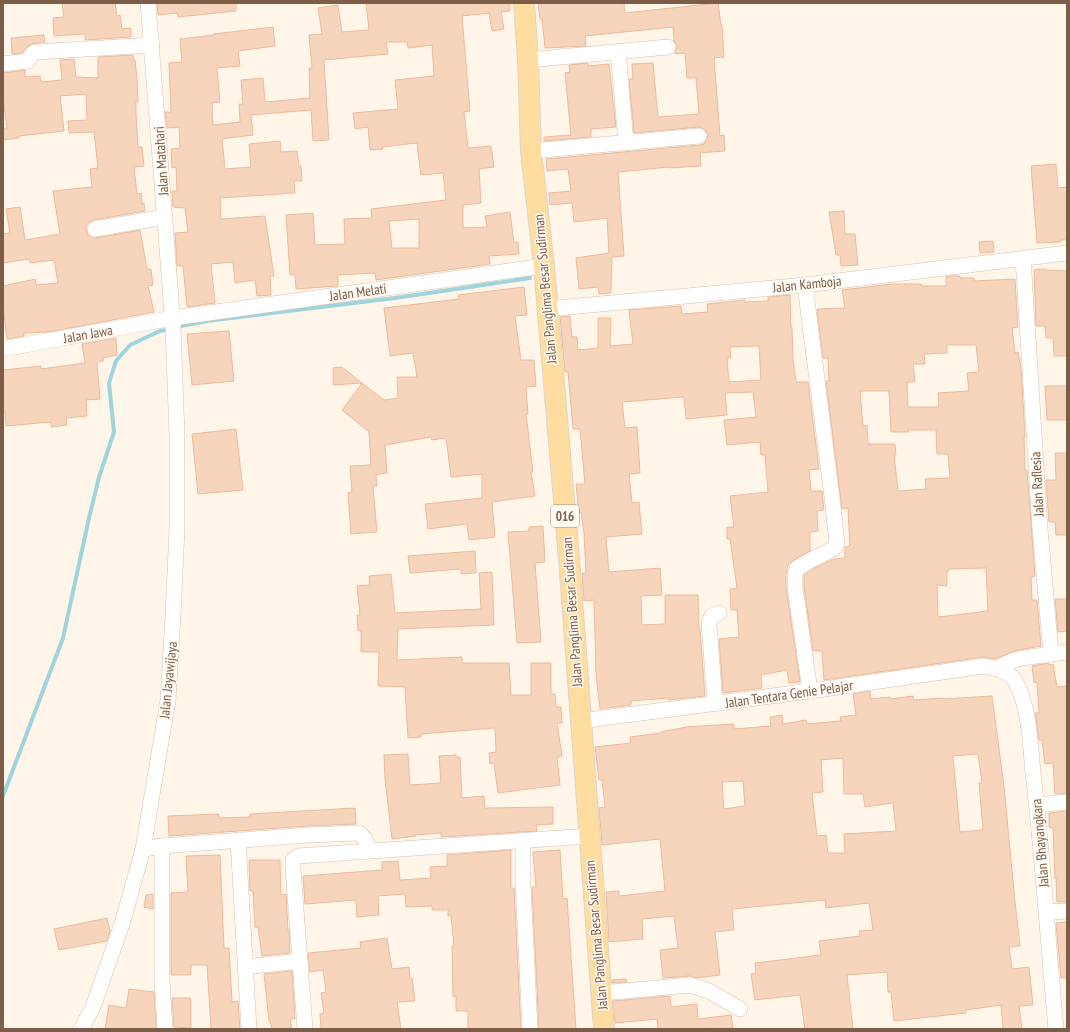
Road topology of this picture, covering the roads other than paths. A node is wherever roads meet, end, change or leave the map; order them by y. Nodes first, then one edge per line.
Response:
1 (148, 3) edge
2 (524, 3) edge
3 (152, 45) junction
4 (668, 47) dead end
5 (618, 51) junction
6 (528, 60) junction
7 (3, 64) edge
8 (699, 136) dead end
9 (626, 143) junction
10 (531, 151) junction
11 (165, 218) junction
12 (96, 229) dead end
13 (1067, 252) edge
14 (1023, 258) junction
15 (544, 266) junction
16 (805, 284) junction
17 (547, 309) junction
18 (173, 327) junction
19 (3, 349) edge
20 (719, 613) dead end
21 (1067, 652) edge
22 (1050, 654) junction
23 (998, 668) junction
24 (810, 691) junction
25 (715, 704) junction
26 (580, 721) junction
27 (1067, 802) edge
28 (1037, 805) junction
29 (588, 836) junction
30 (238, 840) junction
31 (522, 840) junction
32 (162, 846) junction
33 (143, 849) junction
34 (369, 851) junction
35 (1067, 911) edge
36 (1046, 912) junction
37 (300, 961) junction
38 (245, 967) junction
39 (601, 993) junction
40 (740, 1009) dead end
41 (81, 1029) edge
42 (165, 1029) edge
43 (249, 1029) edge
44 (305, 1029) edge
45 (530, 1029) edge
46 (604, 1029) edge
47 (1056, 1029) edge

1 - 3 street, Jalan Matahari
2 - 6 main road, Jalan Panglima Besar Sudirman / 016
3 - 7 street
3 - 11 street, Jalan Matahari
4 - 5 street
5 - 6 street
5 - 9 street
6 - 10 main road, Jalan Panglima Besar Sudirman / 016
8 - 9 street
9 - 10 street
10 - 15 main road, Jalan Panglima Besar Sudirman / 016
11 - 12 street
11 - 18 street, Jalan Matahari
13 - 14 street, Jalan Kamboja
14 - 16 street, Jalan Kamboja
14 - 22 street, Jalan Raflesia
15 - 17 main road, Jalan Panglima Besar Sudirman / 016
15 - 18 street, Jalan Melati
16 - 17 street, Jalan Kamboja
16 - 24 street
17 - 26 main road, Jalan Panglima Besar Sudirman / 016
18 - 19 street, Jalan Jawa
18 - 33 street, Jalan Jayawijaya
20 - 25 street
21 - 22 street
22 - 23 street
23 - 24 street, Jalan Tentara Genie Pelajar
23 - 28 street, Jalan Bhayangkara
24 - 25 street, Jalan Tentara Genie Pelajar
25 - 26 street, Jalan Tentara Genie Pelajar
26 - 29 main road, Jalan Panglima Besar Sudirman / 016
27 - 28 street
28 - 36 street, Jalan Bhayangkara
29 - 31 street
29 - 39 main road, Jalan Panglima Besar Sudirman / 016
30 - 32 street
30 - 34 street
30 - 38 street
31 - 34 street
31 - 45 street
32 - 33 street
32 - 42 street
33 - 41 street, Jalan Jayawijaya
34 - 37 street
35 - 36 street
36 - 47 street, Jalan Bhayangkara
37 - 38 street
37 - 44 street
38 - 43 street
39 - 40 street
39 - 46 main road, Jalan Panglima Besar Sudirman / 016

